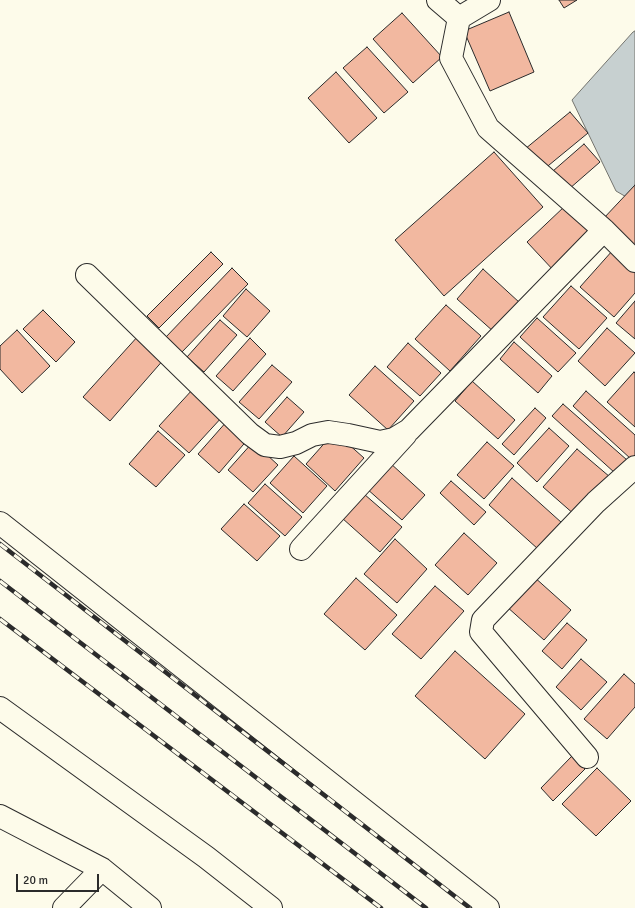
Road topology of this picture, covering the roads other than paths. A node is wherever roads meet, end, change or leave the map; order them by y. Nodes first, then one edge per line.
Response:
1 (438, 0) edge
2 (490, 0) edge
3 (459, 18) junction
4 (604, 230) junction
5 (635, 261) edge
6 (87, 275) dead end
7 (409, 430) junction
8 (635, 467) edge
9 (0, 523) edge
10 (301, 549) dead end
11 (0, 708) edge
12 (587, 756) dead end
13 (0, 816) edge
14 (102, 869) junction
15 (64, 908) edge
16 (150, 908) edge
17 (271, 908) edge
18 (488, 908) edge

1 - 3 street
2 - 3 street
3 - 4 street
4 - 5 street
4 - 7 street
6 - 7 street
7 - 10 street
8 - 12 street
9 - 18 street
11 - 17 street
13 - 14 street
14 - 15 street
14 - 16 street

